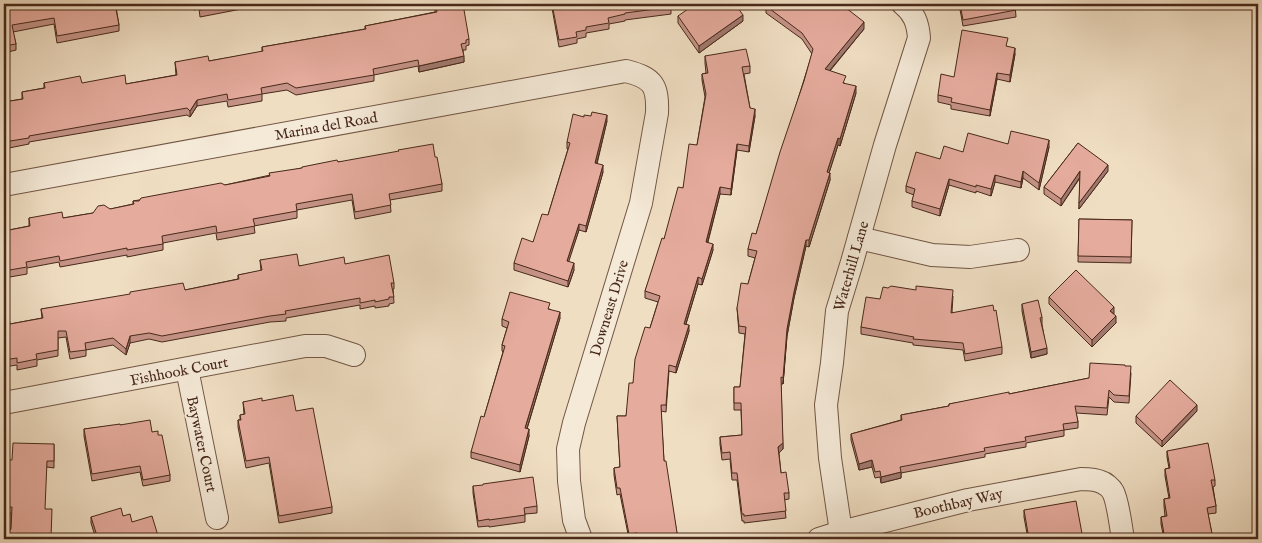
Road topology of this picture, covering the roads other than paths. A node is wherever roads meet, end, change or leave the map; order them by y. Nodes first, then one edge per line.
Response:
1 (903, 4) edge
2 (647, 78) joint
3 (4, 185) edge
4 (859, 238) junction
5 (1018, 250) dead end
6 (354, 355) dead end
7 (186, 369) junction
8 (4, 404) edge
9 (217, 518) dead end
10 (842, 535) edge
11 (581, 539) edge
12 (819, 539) edge
13 (1124, 539) edge

1 - 4 street, Waterhill Lane
2 - 3 street, Marina del Road
2 - 11 street, Downeast Drive
4 - 5 street
4 - 10 street, Waterhill Lane
6 - 7 street, Fishhook Court
7 - 8 street, Fishhook Court
7 - 9 street, Baywater Court
10 - 12 street, Boothbay Way
10 - 13 street, Boothbay Way

